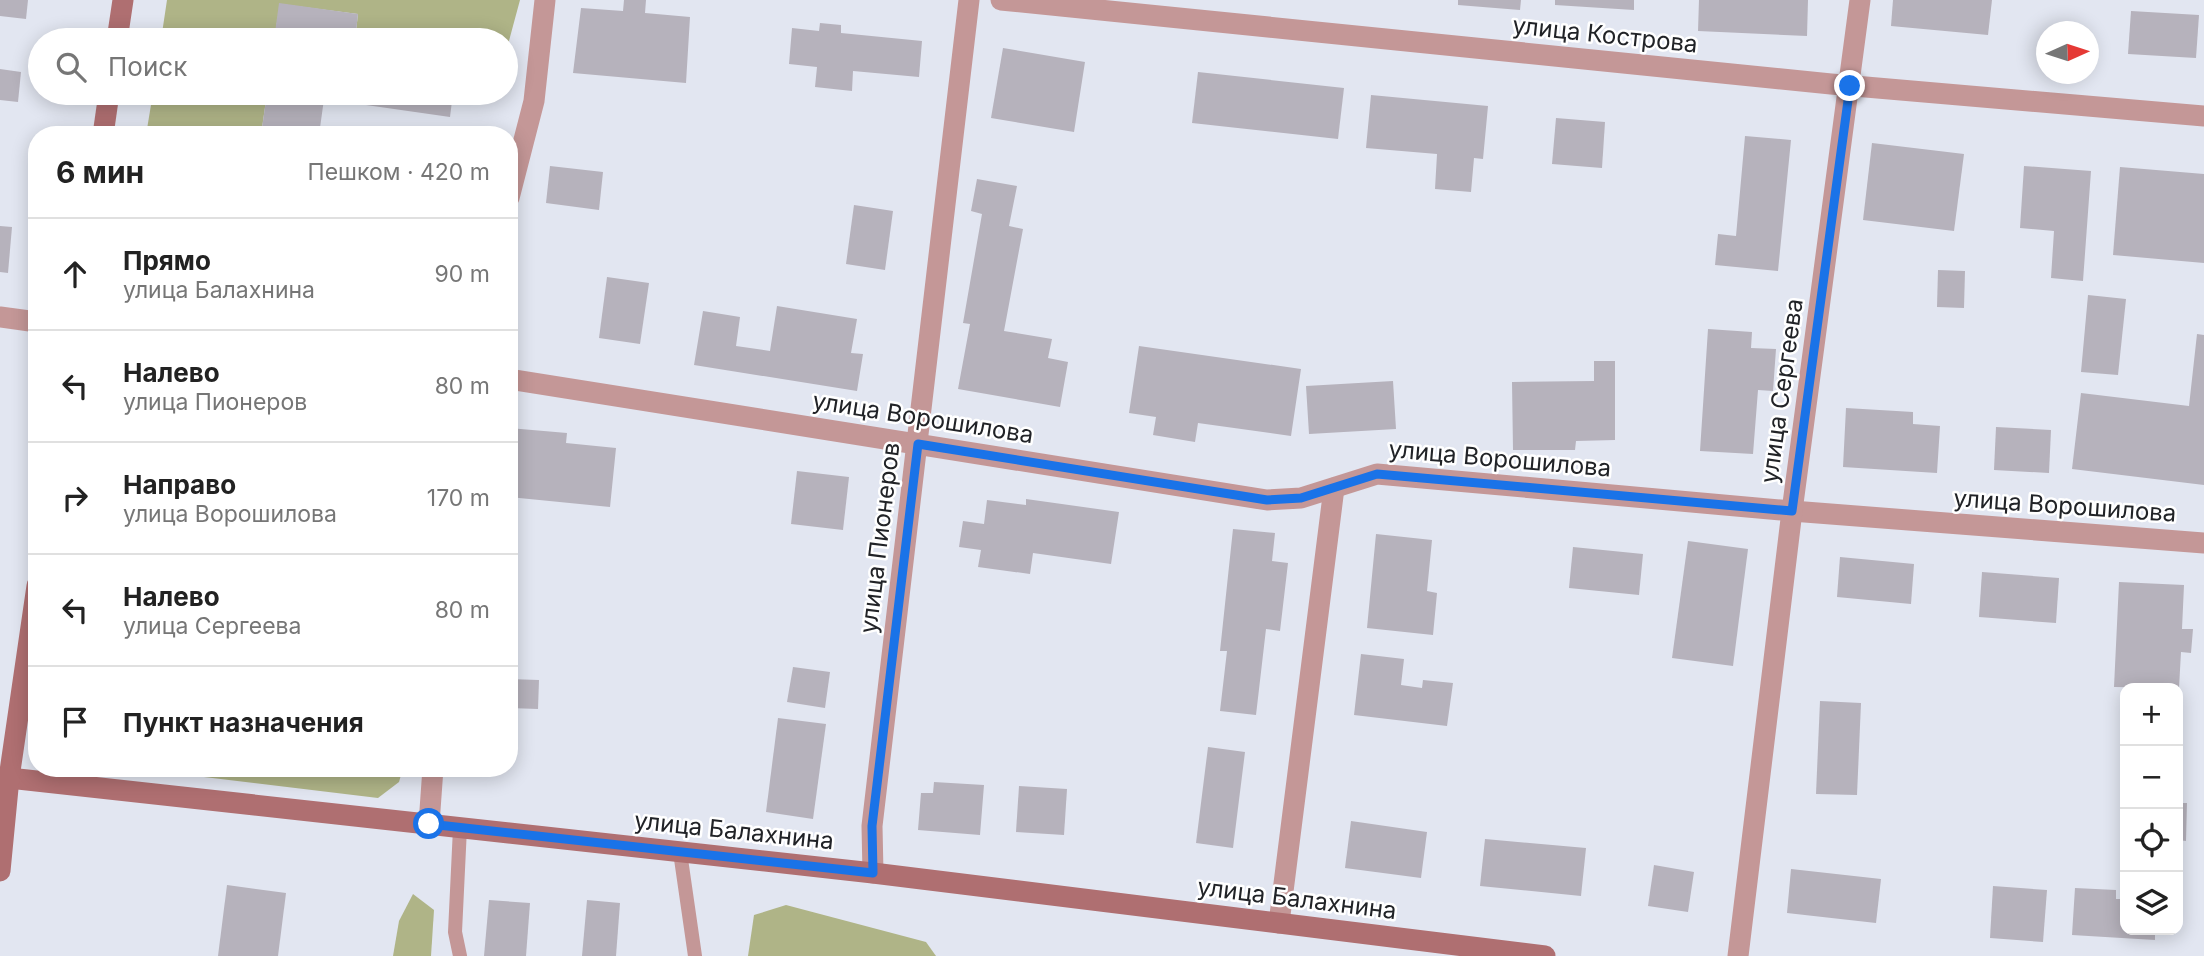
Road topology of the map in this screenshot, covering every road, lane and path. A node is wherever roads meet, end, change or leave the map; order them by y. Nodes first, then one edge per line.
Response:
1 (123, 0) edge
2 (545, 0) edge
3 (969, 0) edge
4 (1001, 0) edge
5 (1860, 0) edge
6 (119, 28) edge
7 (1850, 86) junction
8 (107, 105) edge
9 (2204, 116) edge
10 (104, 126) edge
11 (518, 163) edge
12 (0, 317) edge
13 (28, 321) edge
14 (518, 380) edge
15 (918, 444) junction
16 (1334, 488) junction
17 (1792, 511) junction
18 (2204, 543) edge
19 (28, 638) edge
20 (4, 777) edge
21 (432, 777) edge
22 (429, 824) junction
23 (460, 828) junction
24 (680, 852) junction
25 (0, 872) edge
26 (873, 873) junction
27 (1279, 923) junction
28 (460, 956) edge
29 (695, 956) edge
30 (1545, 956) edge
31 (1738, 956) edge

1 - 6 street
2 - 11 street
3 - 15 street, улица Пионеров
4 - 7 street, улица Кострова
5 - 7 street, улица Сергеева
7 - 9 street, улица Кострова
7 - 17 street, улица Сергеева
8 - 10 street
12 - 13 street
14 - 15 street, улица Ворошилова
15 - 16 street, улица Ворошилова
15 - 26 street, улица Пионеров
16 - 17 street, улица Ворошилова
16 - 27 street
17 - 18 street, улица Ворошилова
17 - 31 street, улица Сергеева
19 - 20 street
20 - 22 street, улица Балахнина
20 - 25 street
21 - 22 street
22 - 23 street, улица Балахнина
23 - 24 street, улица Балахнина
23 - 28 lane
24 - 26 street, улица Балахнина
24 - 29 lane
26 - 27 street, улица Балахнина
27 - 30 street, улица Балахнина

